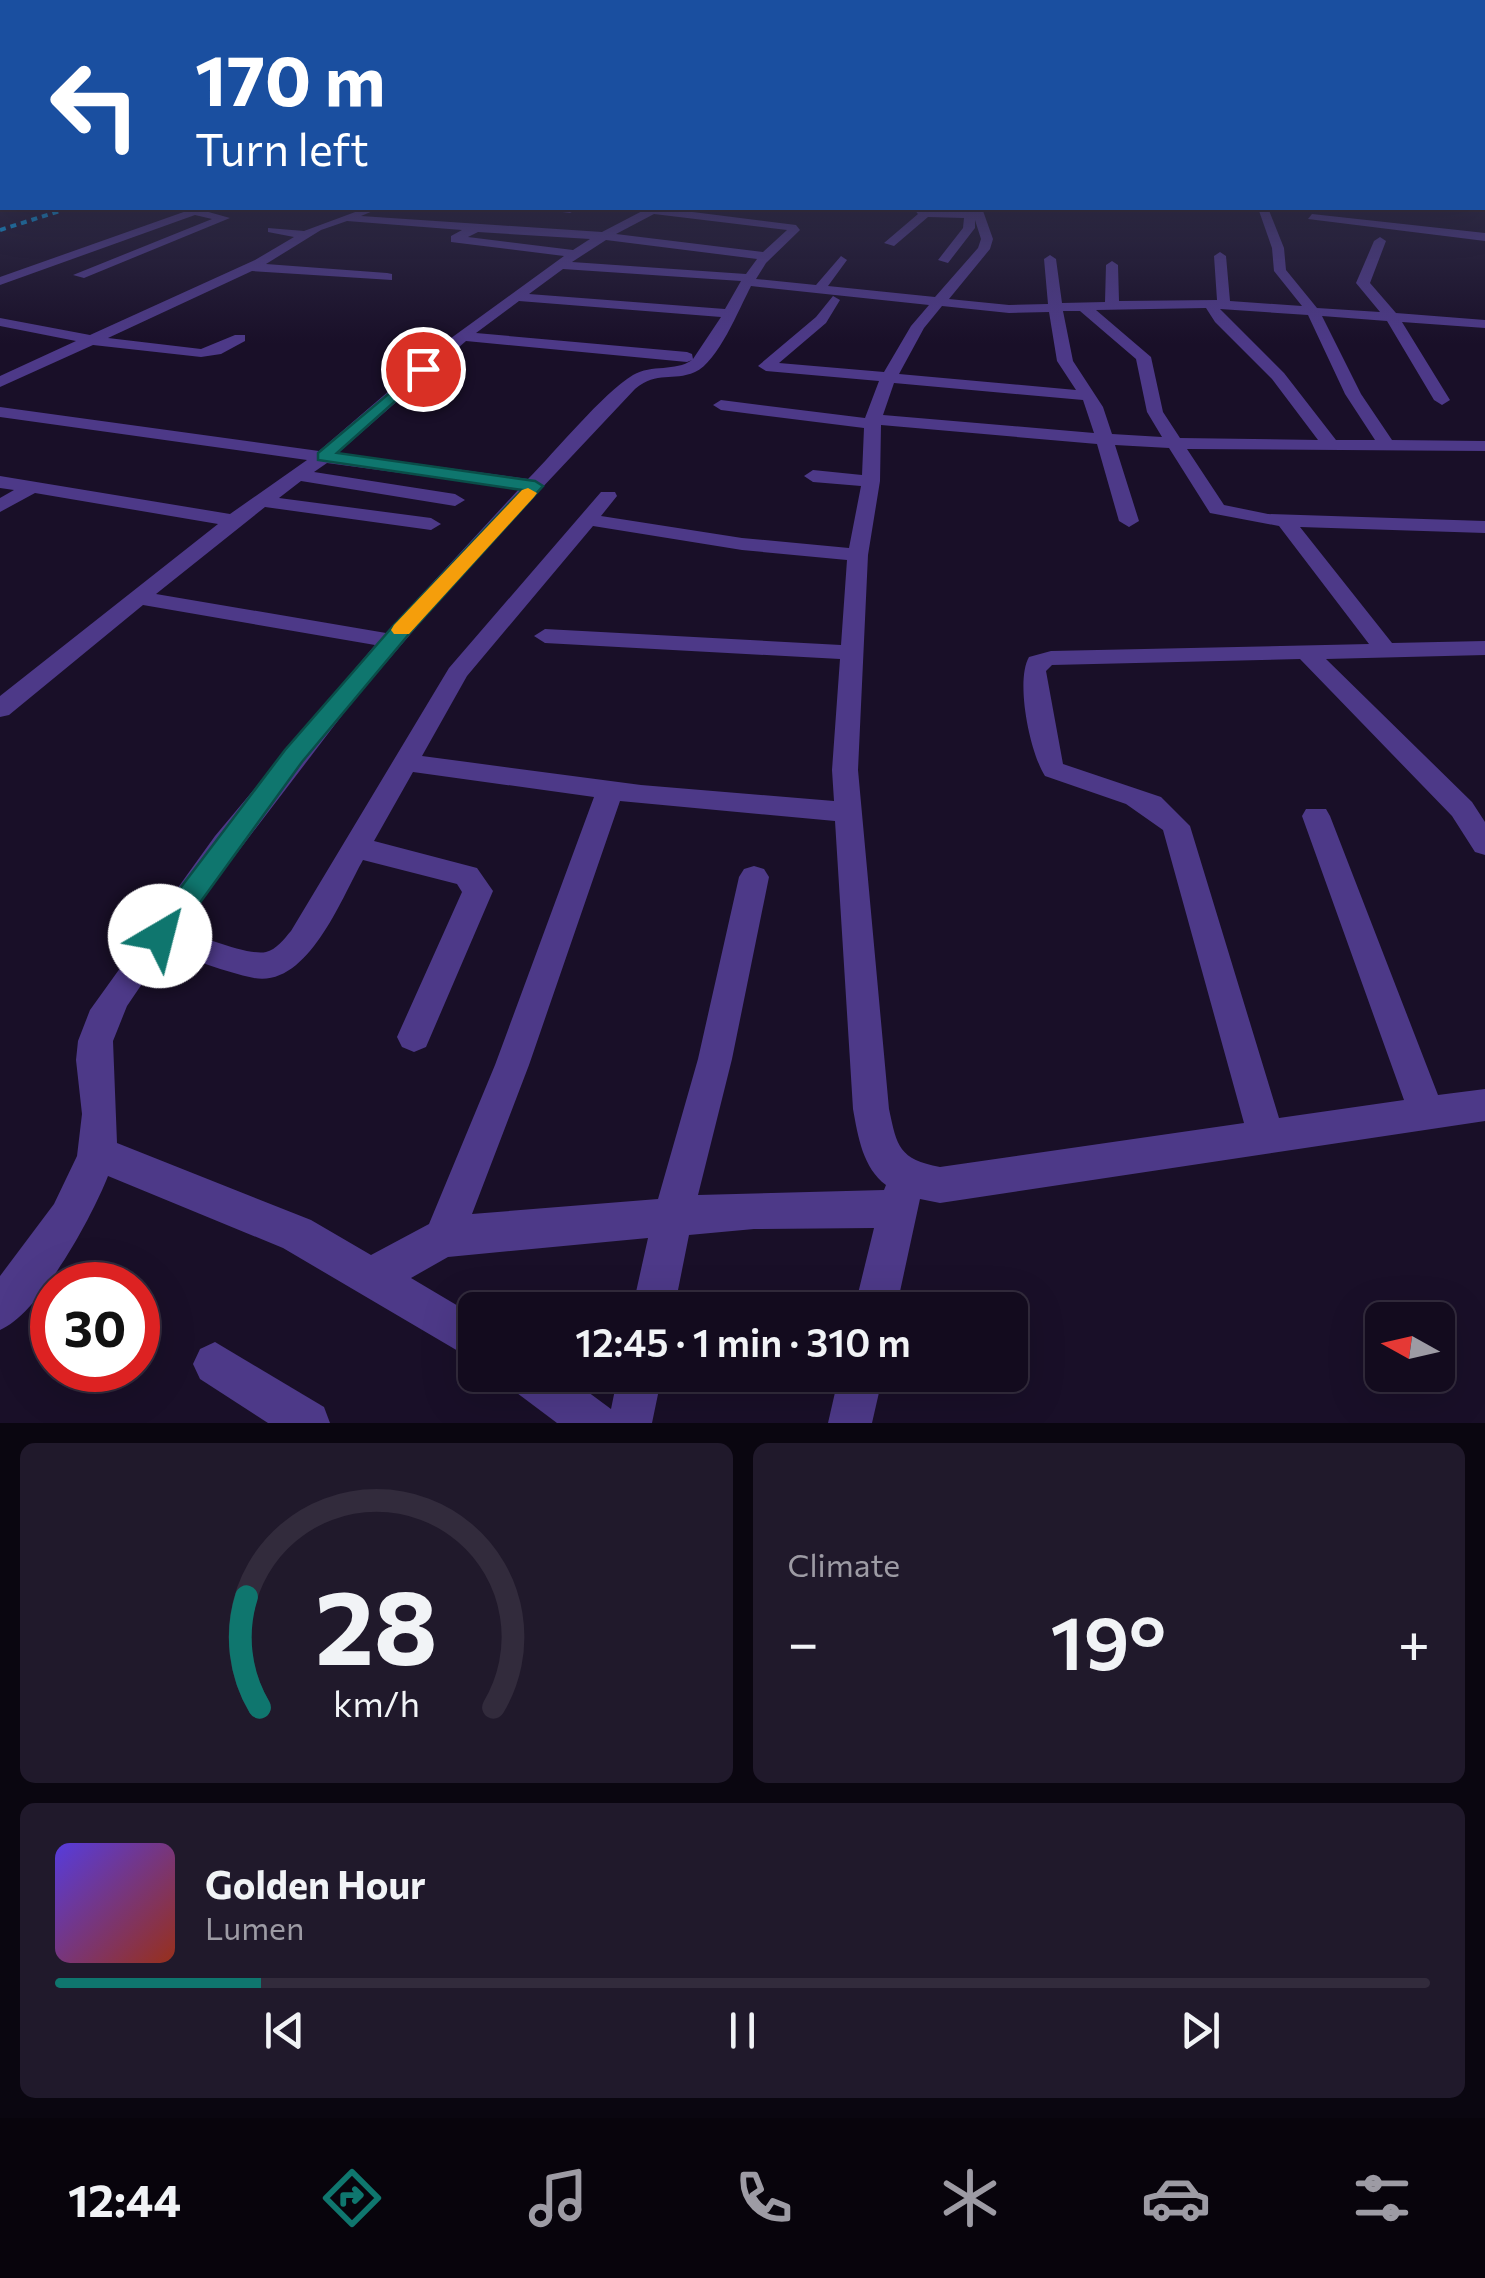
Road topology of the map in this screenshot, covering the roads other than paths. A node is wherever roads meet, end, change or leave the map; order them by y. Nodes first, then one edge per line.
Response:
1 (194, 211) edge
2 (203, 211) edge
3 (364, 211) edge
4 (649, 211) edge
5 (672, 211) edge
6 (919, 211) edge
7 (946, 211) edge
8 (1265, 211) edge
9 (1380, 211) edge
10 (976, 213) edge
11 (1439, 213) dead end
12 (1312, 216) dead end
13 (342, 218) junction
14 (1378, 224) junction
15 (476, 228) junction
16 (272, 230) dead end
17 (1440, 232) junction
18 (308, 235) junction
19 (603, 236) junction
20 (1485, 237) edge
21 (1380, 241) dead end
22 (890, 244) dead end
23 (766, 256) junction
24 (1220, 256) dead end
25 (1050, 258) dead end
26 (841, 260) dead end
27 (944, 260) dead end
28 (1112, 265) dead end
29 (251, 267) junction
30 (559, 270) junction
31 (79, 275) dead end
32 (387, 277) dead end
33 (749, 280) junction
34 (0, 281) edge
35 (827, 295) junction
36 (517, 296) junction
37 (937, 302) junction
38 (1112, 304) junction
39 (1217, 304) junction
40 (1082, 306) junction
41 (1054, 308) junction
42 (1312, 310) junction
43 (730, 314) junction
44 (1391, 316) junction
45 (0, 322) edge
46 (1485, 324) edge
47 (463, 336) junction
48 (240, 338) dead end
49 (84, 343) junction
50 (702, 358) junction
51 (888, 380) junction
52 (0, 382) edge
53 (1088, 396) junction
54 (1442, 400) dead end
55 (721, 404) dead end
56 (0, 412) edge
57 (873, 422) junction
58 (1106, 439) junction
59 (1175, 443) junction
60 (1331, 444) junction
61 (1386, 445) junction
62 (1485, 446) edge
63 (324, 456) junction
64 (298, 475) junction
65 (812, 476) dead end
66 (871, 481) junction
67 (0, 482) edge
68 (535, 486) junction
69 (32, 488) junction
70 (608, 496) dead end
71 (455, 500) dead end
72 (262, 501) junction
73 (0, 506) edge
74 (589, 520) junction
75 (234, 521) junction
76 (1285, 521) junction
77 (1129, 522) dead end
78 (431, 524) dead end
79 (1485, 528) edge
80 (858, 555) junction
81 (141, 598) junction
82 (544, 636) dead end
83 (392, 641) junction
84 (1485, 648) edge
85 (1385, 650) junction
86 (852, 652) junction
87 (1308, 653) junction
88 (0, 709) edge
89 (403, 762) junction
90 (610, 790) junction
91 (848, 812) junction
92 (1316, 816) dead end
93 (1485, 844) edge
94 (355, 846) junction
95 (754, 877) dead end
96 (160, 936) junction
97 (414, 1037) dead end
98 (1485, 1105) edge
99 (1427, 1115) junction
100 (1267, 1139) junction
101 (98, 1153) junction
102 (902, 1194) junction
103 (672, 1219) junction
104 (443, 1238) junction
105 (373, 1277) junction
106 (657, 1292) edge
107 (879, 1292) edge
108 (0, 1309) edge
109 (458, 1330) edge
110 (215, 1364) dead end
111 (551, 1392) edge
112 (636, 1392) edge
113 (857, 1392) edge
114 (308, 1423) edge
115 (594, 1423) edge
116 (630, 1423) edge
117 (850, 1423) edge

1 - 34 street
2 - 31 street
3 - 13 street
4 - 19 street
5 - 23 street
6 - 22 street
7 - 10 street
8 - 42 street
9 - 14 street
10 - 27 street
10 - 37 street
11 - 17 street
12 - 14 street
13 - 15 street
13 - 18 street
14 - 17 street
15 - 19 street
15 - 30 street
16 - 18 street
17 - 20 street
18 - 29 street
19 - 23 street
19 - 30 street
21 - 44 street
23 - 33 street
24 - 39 street
25 - 41 street
26 - 35 street
28 - 38 street
29 - 32 street
29 - 49 street
30 - 33 street
30 - 36 street
33 - 35 street
33 - 43 street
35 - 37 street
35 - 51 street
36 - 43 street
36 - 47 street
37 - 41 street
37 - 51 street
38 - 39 street
38 - 40 street
39 - 42 street
39 - 60 street
40 - 41 street
40 - 59 street
41 - 53 street
42 - 44 street
42 - 61 street
43 - 50 street
44 - 46 street
44 - 54 street
45 - 49 street
47 - 50 street
47 - 63 street
48 - 49 street
49 - 52 street
50 - 68 street
51 - 53 street
51 - 57 street
53 - 58 street
55 - 57 street
56 - 63 street
57 - 58 street
57 - 66 street
58 - 59 street
58 - 77 street
59 - 60 street
59 - 76 street
60 - 61 street
61 - 62 street
63 - 64 street
63 - 68 street
64 - 71 street
64 - 72 street
65 - 66 street
66 - 80 street
67 - 69 street
68 - 83 street
69 - 73 street
69 - 75 street
70 - 74 street
72 - 75 street
72 - 78 street
74 - 80 street
74 - 89 street
75 - 81 street
76 - 79 street
76 - 85 street
80 - 86 street
81 - 83 street
81 - 88 street
82 - 86 street
83 - 96 street
84 - 85 street
85 - 87 street
86 - 91 street
87 - 93 street
87 - 100 street
89 - 90 street
89 - 94 street
90 - 91 street
90 - 104 street
91 - 102 street
92 - 99 street
94 - 96 street
94 - 97 street
95 - 103 street
96 - 101 street
98 - 99 street
99 - 100 street
100 - 102 street
101 - 105 street
101 - 108 street
102 - 103 street
102 - 107 street
103 - 104 street
103 - 106 street
104 - 105 street
105 - 109 street
110 - 114 street
111 - 115 street
112 - 116 street
113 - 117 street

